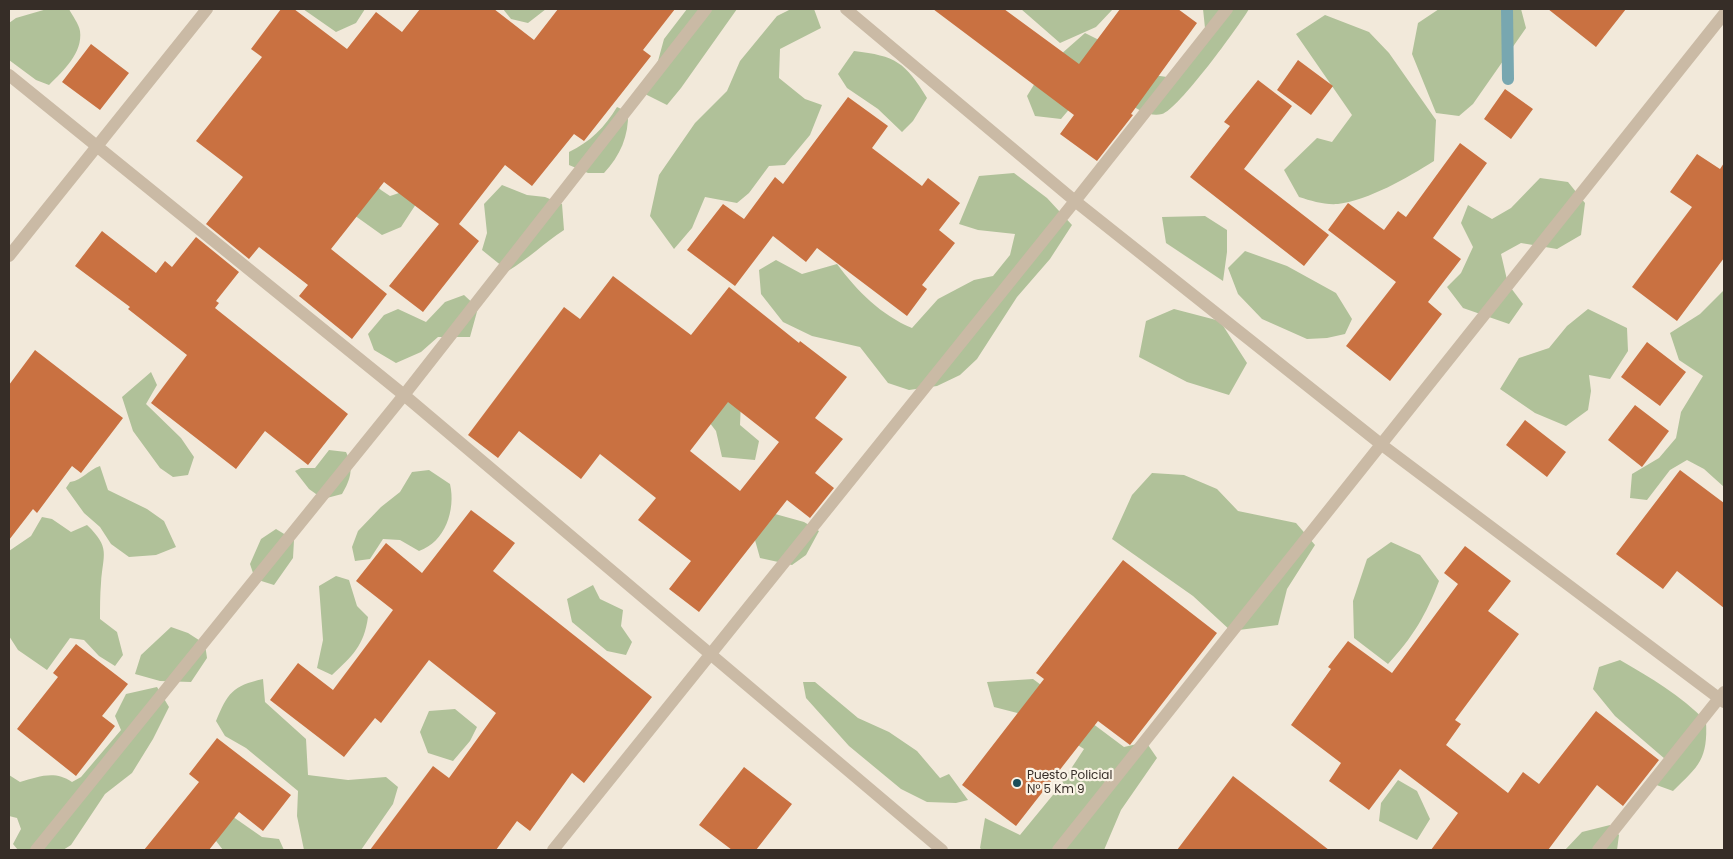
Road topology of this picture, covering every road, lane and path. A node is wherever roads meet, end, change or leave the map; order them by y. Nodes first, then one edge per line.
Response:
1 (207, 9) edge
2 (706, 9) edge
3 (846, 9) edge
4 (1227, 9) edge
5 (1724, 14) edge
6 (9, 75) edge
7 (96, 148) junction
8 (1075, 202) junction
9 (9, 256) edge
10 (404, 396) junction
11 (1382, 444) junction
12 (710, 655) junction
13 (1723, 698) edge
14 (36, 850) edge
15 (553, 850) edge
16 (942, 850) edge
17 (1058, 850) edge
18 (1598, 850) edge

1 - 7 street
2 - 10 street
3 - 8 street
4 - 8 street
5 - 11 street
6 - 7 street
7 - 9 street
7 - 10 street
8 - 11 street
8 - 12 street
10 - 12 street
10 - 14 street
11 - 13 street
11 - 17 street
12 - 15 street
12 - 16 street
13 - 18 street

